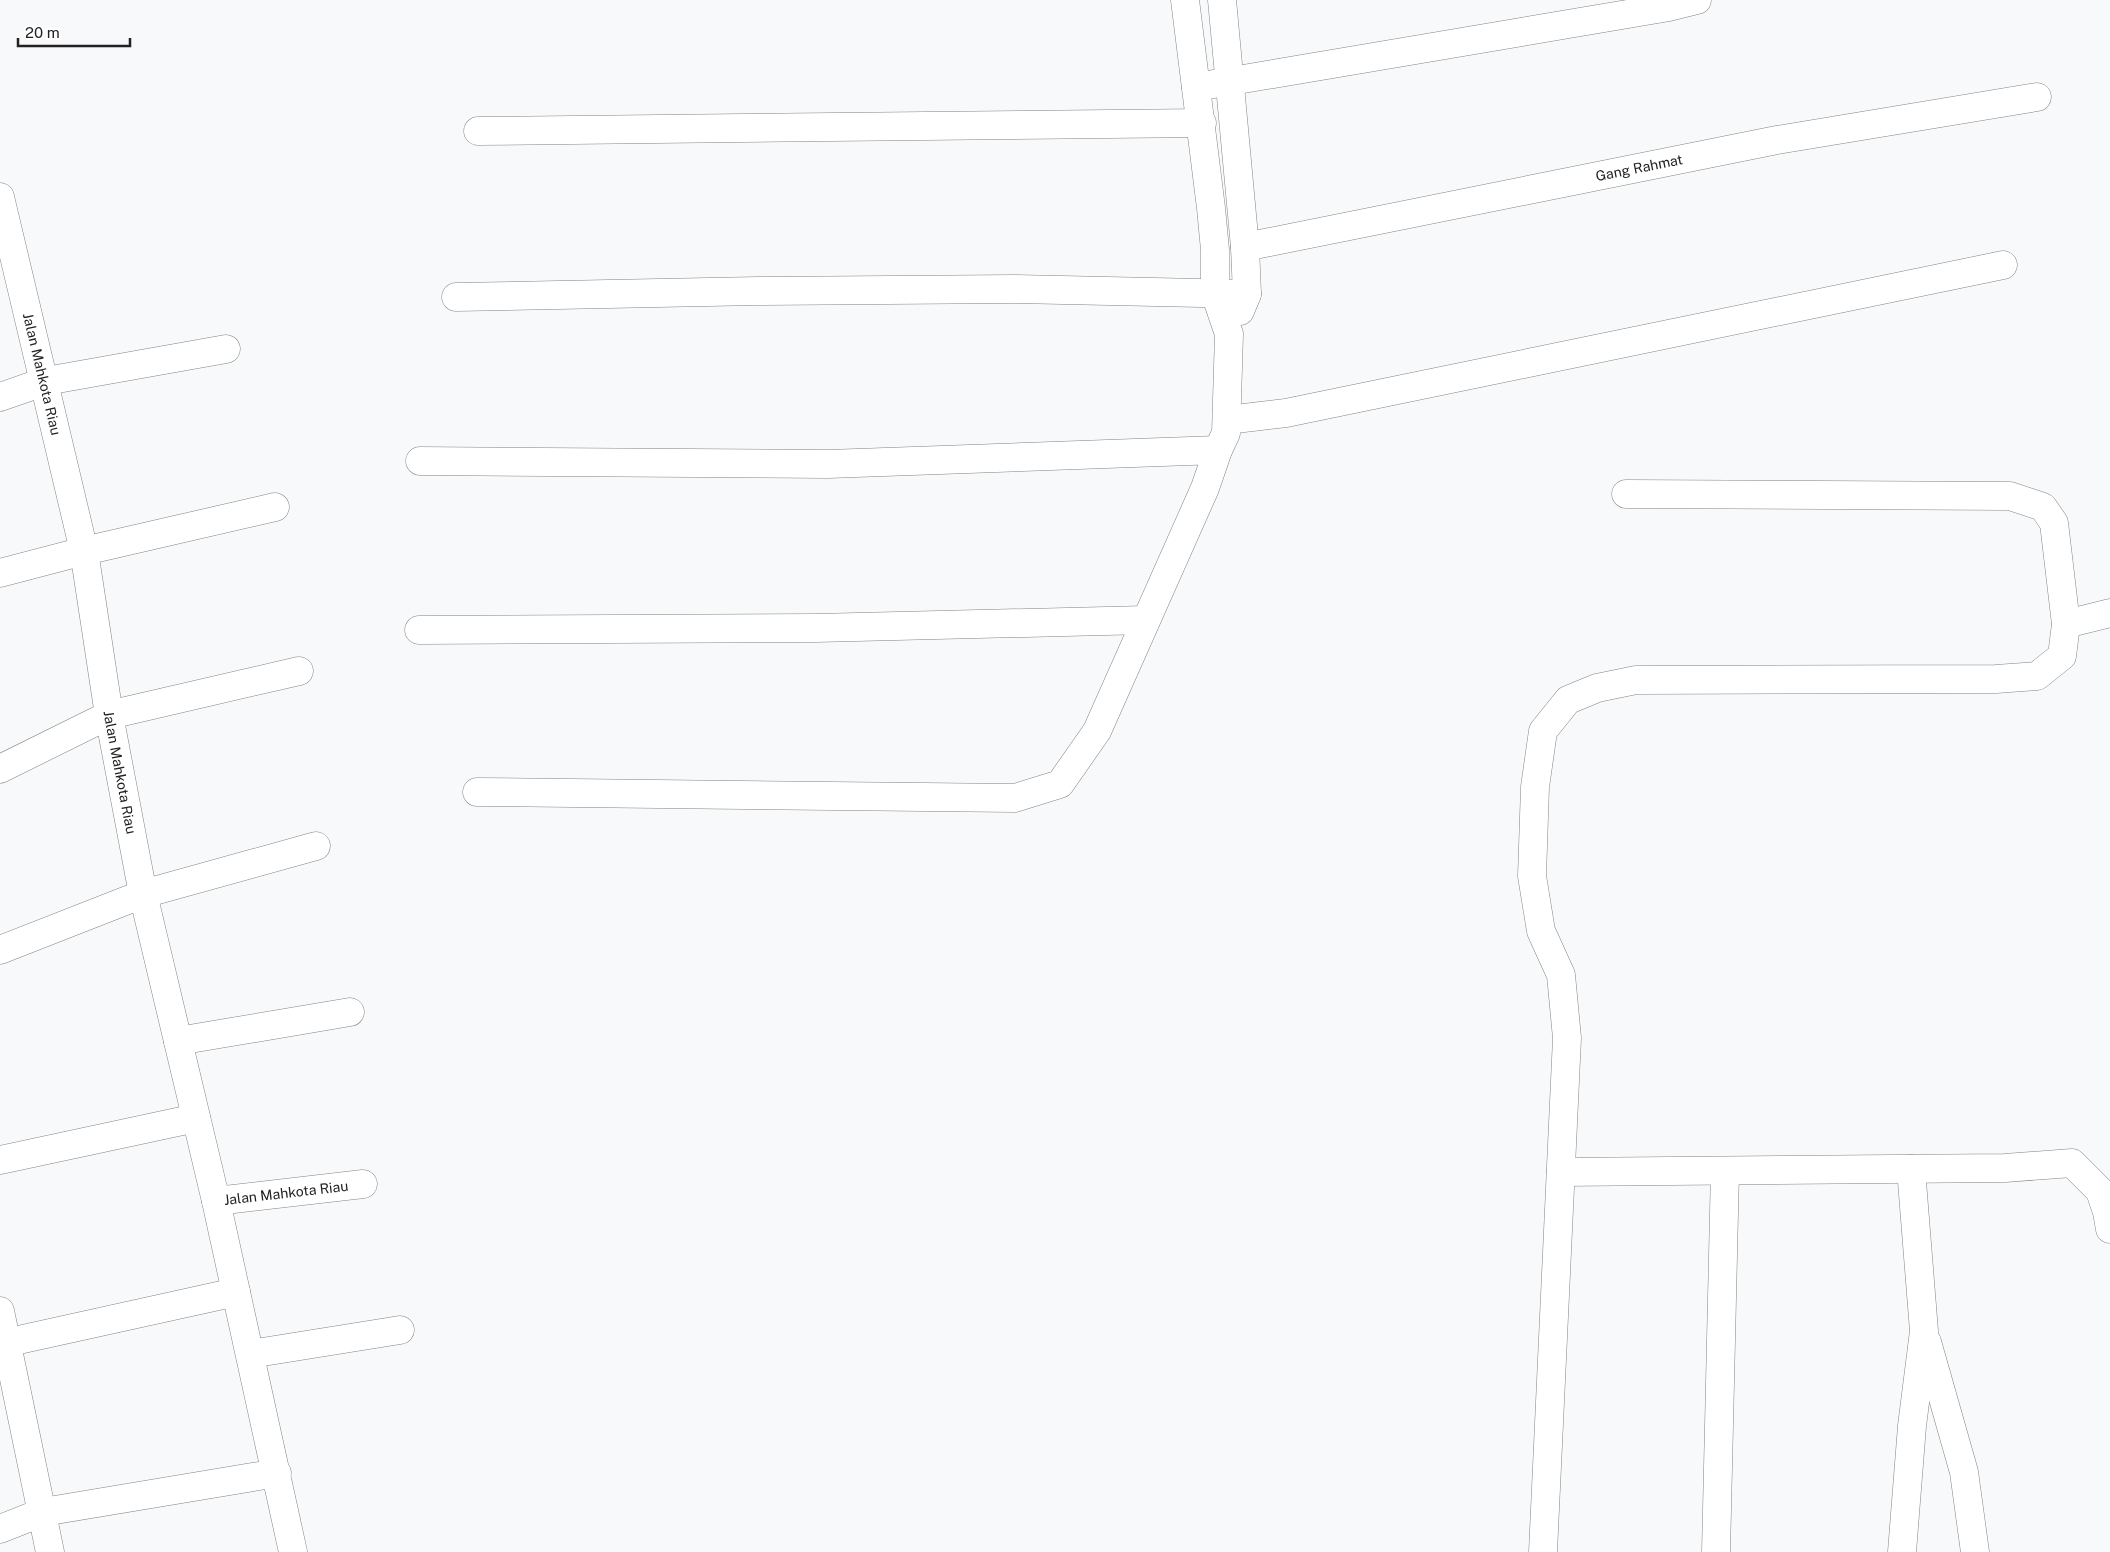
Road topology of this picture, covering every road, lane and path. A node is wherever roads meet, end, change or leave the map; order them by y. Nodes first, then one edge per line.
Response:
1 (1185, 0) edge
2 (1222, 0) edge
3 (1697, 0) edge
4 (1229, 82) junction
5 (1196, 87) junction
6 (2037, 97) dead end
7 (1202, 123) junction
8 (478, 131) dead end
9 (2, 213) edge
10 (1245, 247) junction
11 (2003, 265) dead end
12 (1215, 293) junction
13 (1247, 294) junction
14 (456, 297) dead end
15 (1229, 334) junction
16 (226, 349) dead end
17 (46, 381) junction
18 (0, 398) edge
19 (1226, 420) junction
20 (1218, 450) junction
21 (420, 461) dead end
22 (1626, 494) dead end
23 (275, 507) dead end
24 (84, 551) junction
25 (0, 574) edge
26 (2110, 613) edge
27 (1146, 620) junction
28 (2066, 624) junction
29 (419, 630) dead end
30 (299, 671) dead end
31 (109, 715) junction
32 (0, 769) edge
33 (477, 792) dead end
34 (316, 846) dead end
35 (143, 894) junction
36 (0, 950) edge
37 (350, 1012) dead end
38 (178, 1041) junction
39 (196, 1118) junction
40 (0, 1160) edge
41 (1911, 1169) junction
42 (1725, 1171) junction
43 (1561, 1172) junction
44 (363, 1184) dead end
45 (216, 1201) junction
46 (2110, 1229) edge
47 (236, 1292) junction
48 (0, 1311) edge
49 (400, 1330) dead end
50 (1924, 1331) junction
51 (3, 1343) edge
52 (250, 1354) junction
53 (276, 1473) junction
54 (42, 1512) junction
55 (0, 1529) edge
56 (50, 1552) edge
57 (292, 1552) edge
58 (1543, 1552) edge
59 (1716, 1552) edge
60 (1902, 1552) edge
61 (1975, 1552) edge

1 - 5 street
2 - 4 street
3 - 4 street
4 - 5 street
4 - 10 street
5 - 7 street
6 - 10 street, Gang Rahmat
7 - 8 street
7 - 12 street
9 - 17 street, Jalan Mahkota Riau
10 - 13 street
11 - 19 street
12 - 13 street
12 - 14 street
12 - 15 street
13 - 15 street
15 - 19 street
16 - 17 street
17 - 18 street
17 - 24 street, Jalan Mahkota Riau
19 - 20 street
20 - 21 street
20 - 27 street
22 - 28 street
23 - 24 street
24 - 25 street
24 - 31 street, Jalan Mahkota Riau
26 - 28 street
27 - 29 street
27 - 33 street
28 - 43 street
30 - 31 street
31 - 32 street
31 - 35 street, Jalan Mahkota Riau
34 - 35 street
35 - 36 street
35 - 38 street, Jalan Mahkota Riau
37 - 38 street
38 - 39 street, Jalan Mahkota Riau
39 - 40 street
39 - 45 street, Jalan Mahkota Riau
41 - 42 street
41 - 46 street
41 - 50 street
42 - 43 street
42 - 59 street
43 - 58 street
44 - 45 street, Jalan Mahkota Riau
45 - 47 street
47 - 51 street
47 - 52 street
48 - 51 street
49 - 52 street
50 - 60 street
50 - 61 street
51 - 54 street
52 - 53 street
53 - 54 street
53 - 57 street
54 - 55 street
54 - 56 street

